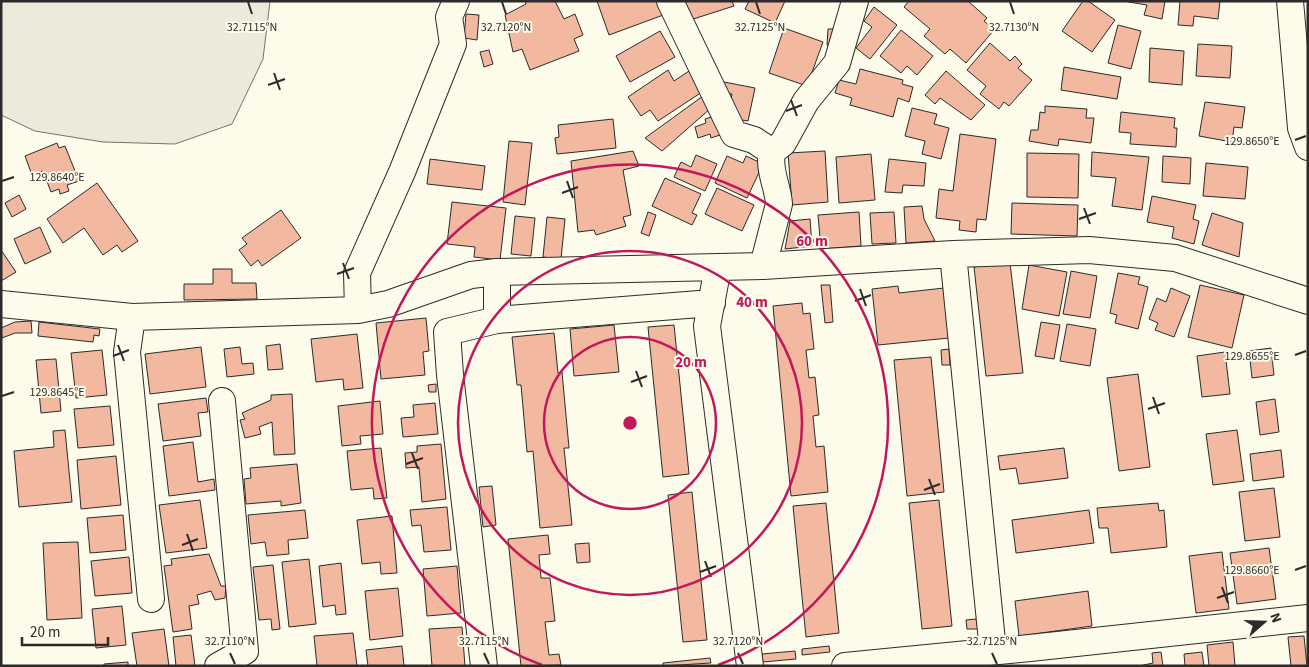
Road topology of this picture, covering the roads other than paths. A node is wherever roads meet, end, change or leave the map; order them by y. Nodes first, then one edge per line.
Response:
1 (456, 1) edge
2 (670, 1) edge
3 (855, 1) edge
4 (1290, 1) edge
5 (1308, 147) edge
6 (772, 152) junction
7 (953, 254) junction
8 (763, 266) junction
9 (718, 267) junction
10 (497, 272) junction
11 (1308, 301) edge
12 (712, 303) junction
13 (1, 304) edge
14 (358, 310) junction
15 (132, 317) junction
16 (497, 320) junction
17 (222, 401) dead end
18 (152, 599) dead end
19 (1308, 618) edge
20 (993, 651) junction
21 (218, 666) edge
22 (484, 666) edge
23 (750, 666) edge
24 (845, 666) edge

1 - 14 street
2 - 6 street
3 - 6 street
4 - 5 street
6 - 8 street
7 - 8 street
7 - 11 street
7 - 20 street
8 - 9 street
9 - 10 street
9 - 12 street
10 - 14 street
10 - 16 street
12 - 16 street
12 - 23 street
13 - 15 street
14 - 15 street
15 - 18 street
16 - 22 street
17 - 21 street
19 - 20 street
20 - 24 street

